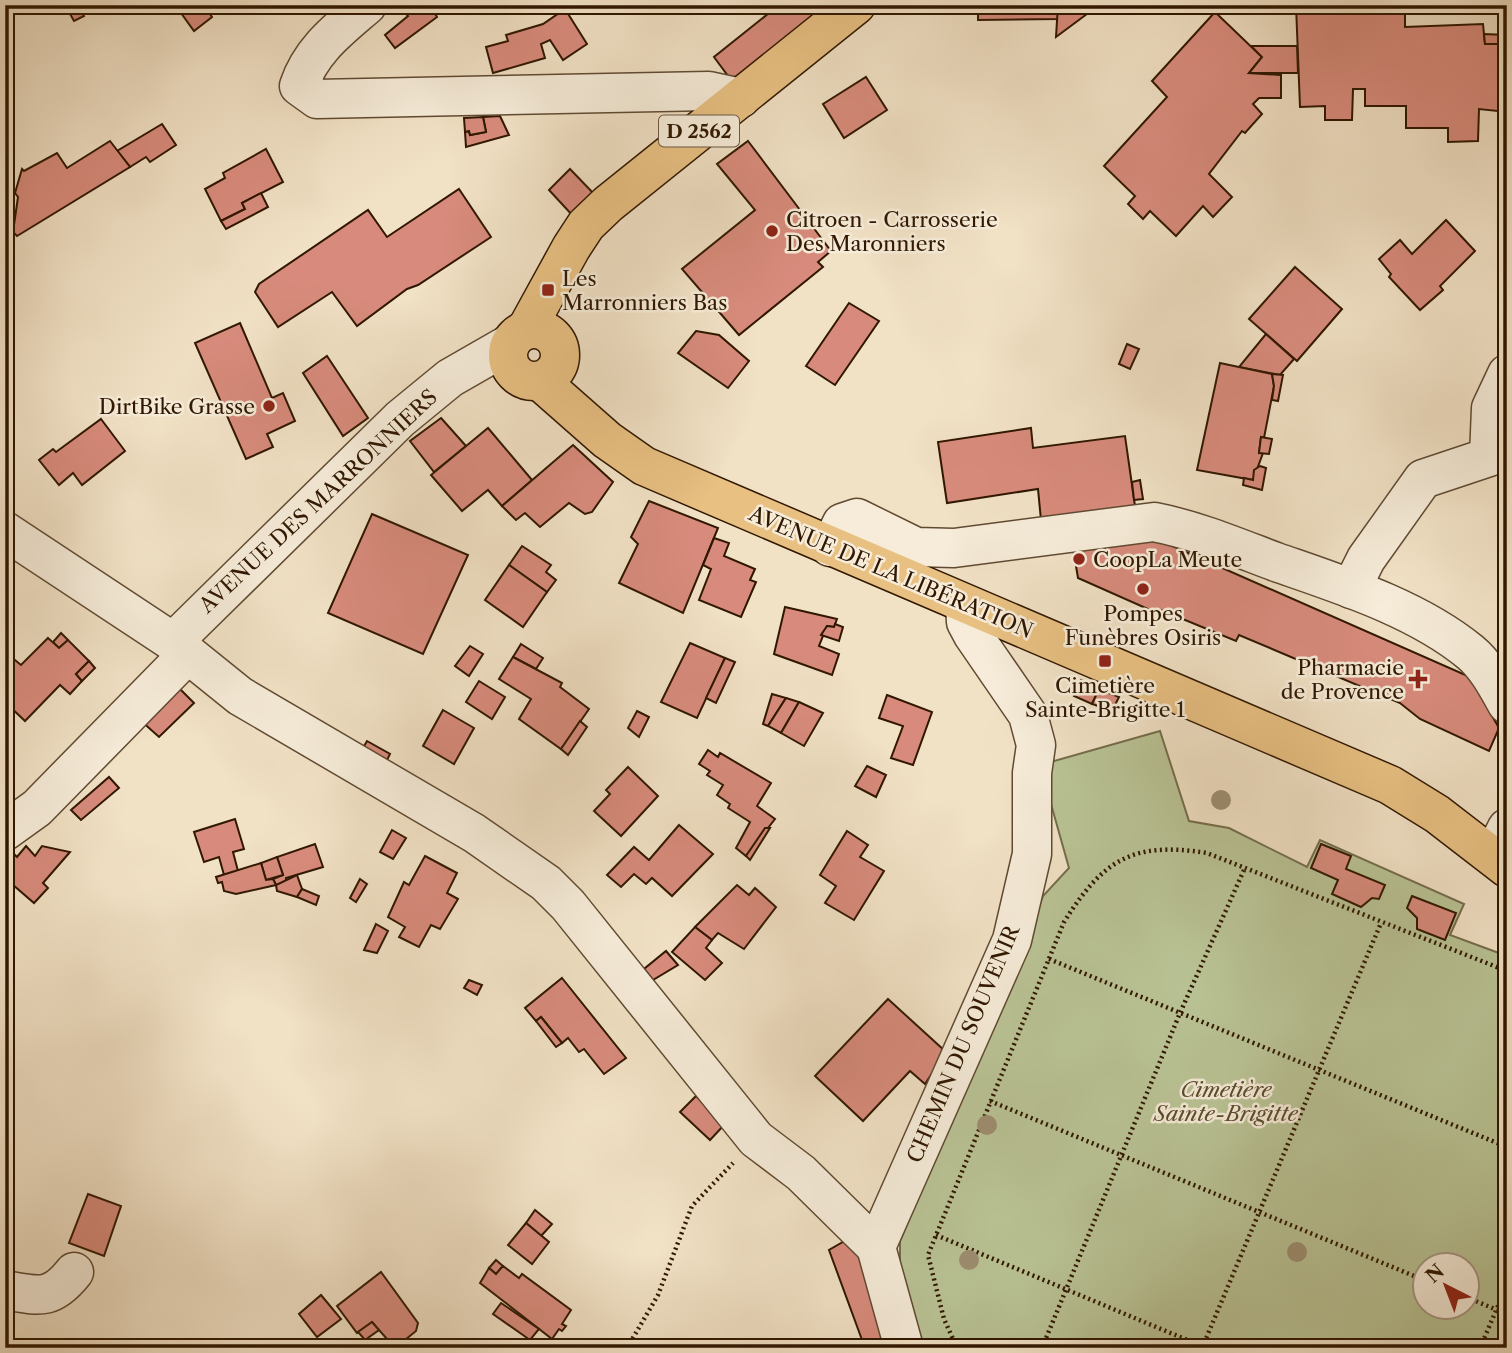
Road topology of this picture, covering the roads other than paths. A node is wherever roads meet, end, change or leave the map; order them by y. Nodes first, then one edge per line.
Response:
1 (367, 5) edge
2 (856, 5) edge
3 (741, 98) junction
4 (533, 353) junction
5 (1507, 374) edge
6 (8, 537) edge
7 (830, 547) junction
8 (1351, 589) junction
9 (965, 605) junction
10 (180, 648) junction
11 (1507, 704) edge
12 (5, 831) edge
13 (1502, 851) edge
14 (876, 1247) junction
15 (74, 1272) dead end
16 (5, 1290) edge
17 (904, 1348) edge

1 - 3 street
2 - 3 main road, AVENUE DE LA LIBÉRATION / D 2562
3 - 4 main road, AVENUE DE LA LIBÉRATION / D 2562
4 - 7 main road, AVENUE DE LA LIBÉRATION / D 2562
4 - 10 street, AVENUE DES MARRONNIERS
5 - 8 street
6 - 10 street
7 - 8 street
7 - 9 main road, AVENUE DE LA LIBÉRATION / D 2562
8 - 11 street
9 - 13 main road, AVENUE DE LA LIBÉRATION / D 2562
9 - 14 street, CHEMIN DU SOUVENIR
10 - 12 street, AVENUE DES MARRONNIERS
10 - 14 street
14 - 17 street
15 - 16 street

